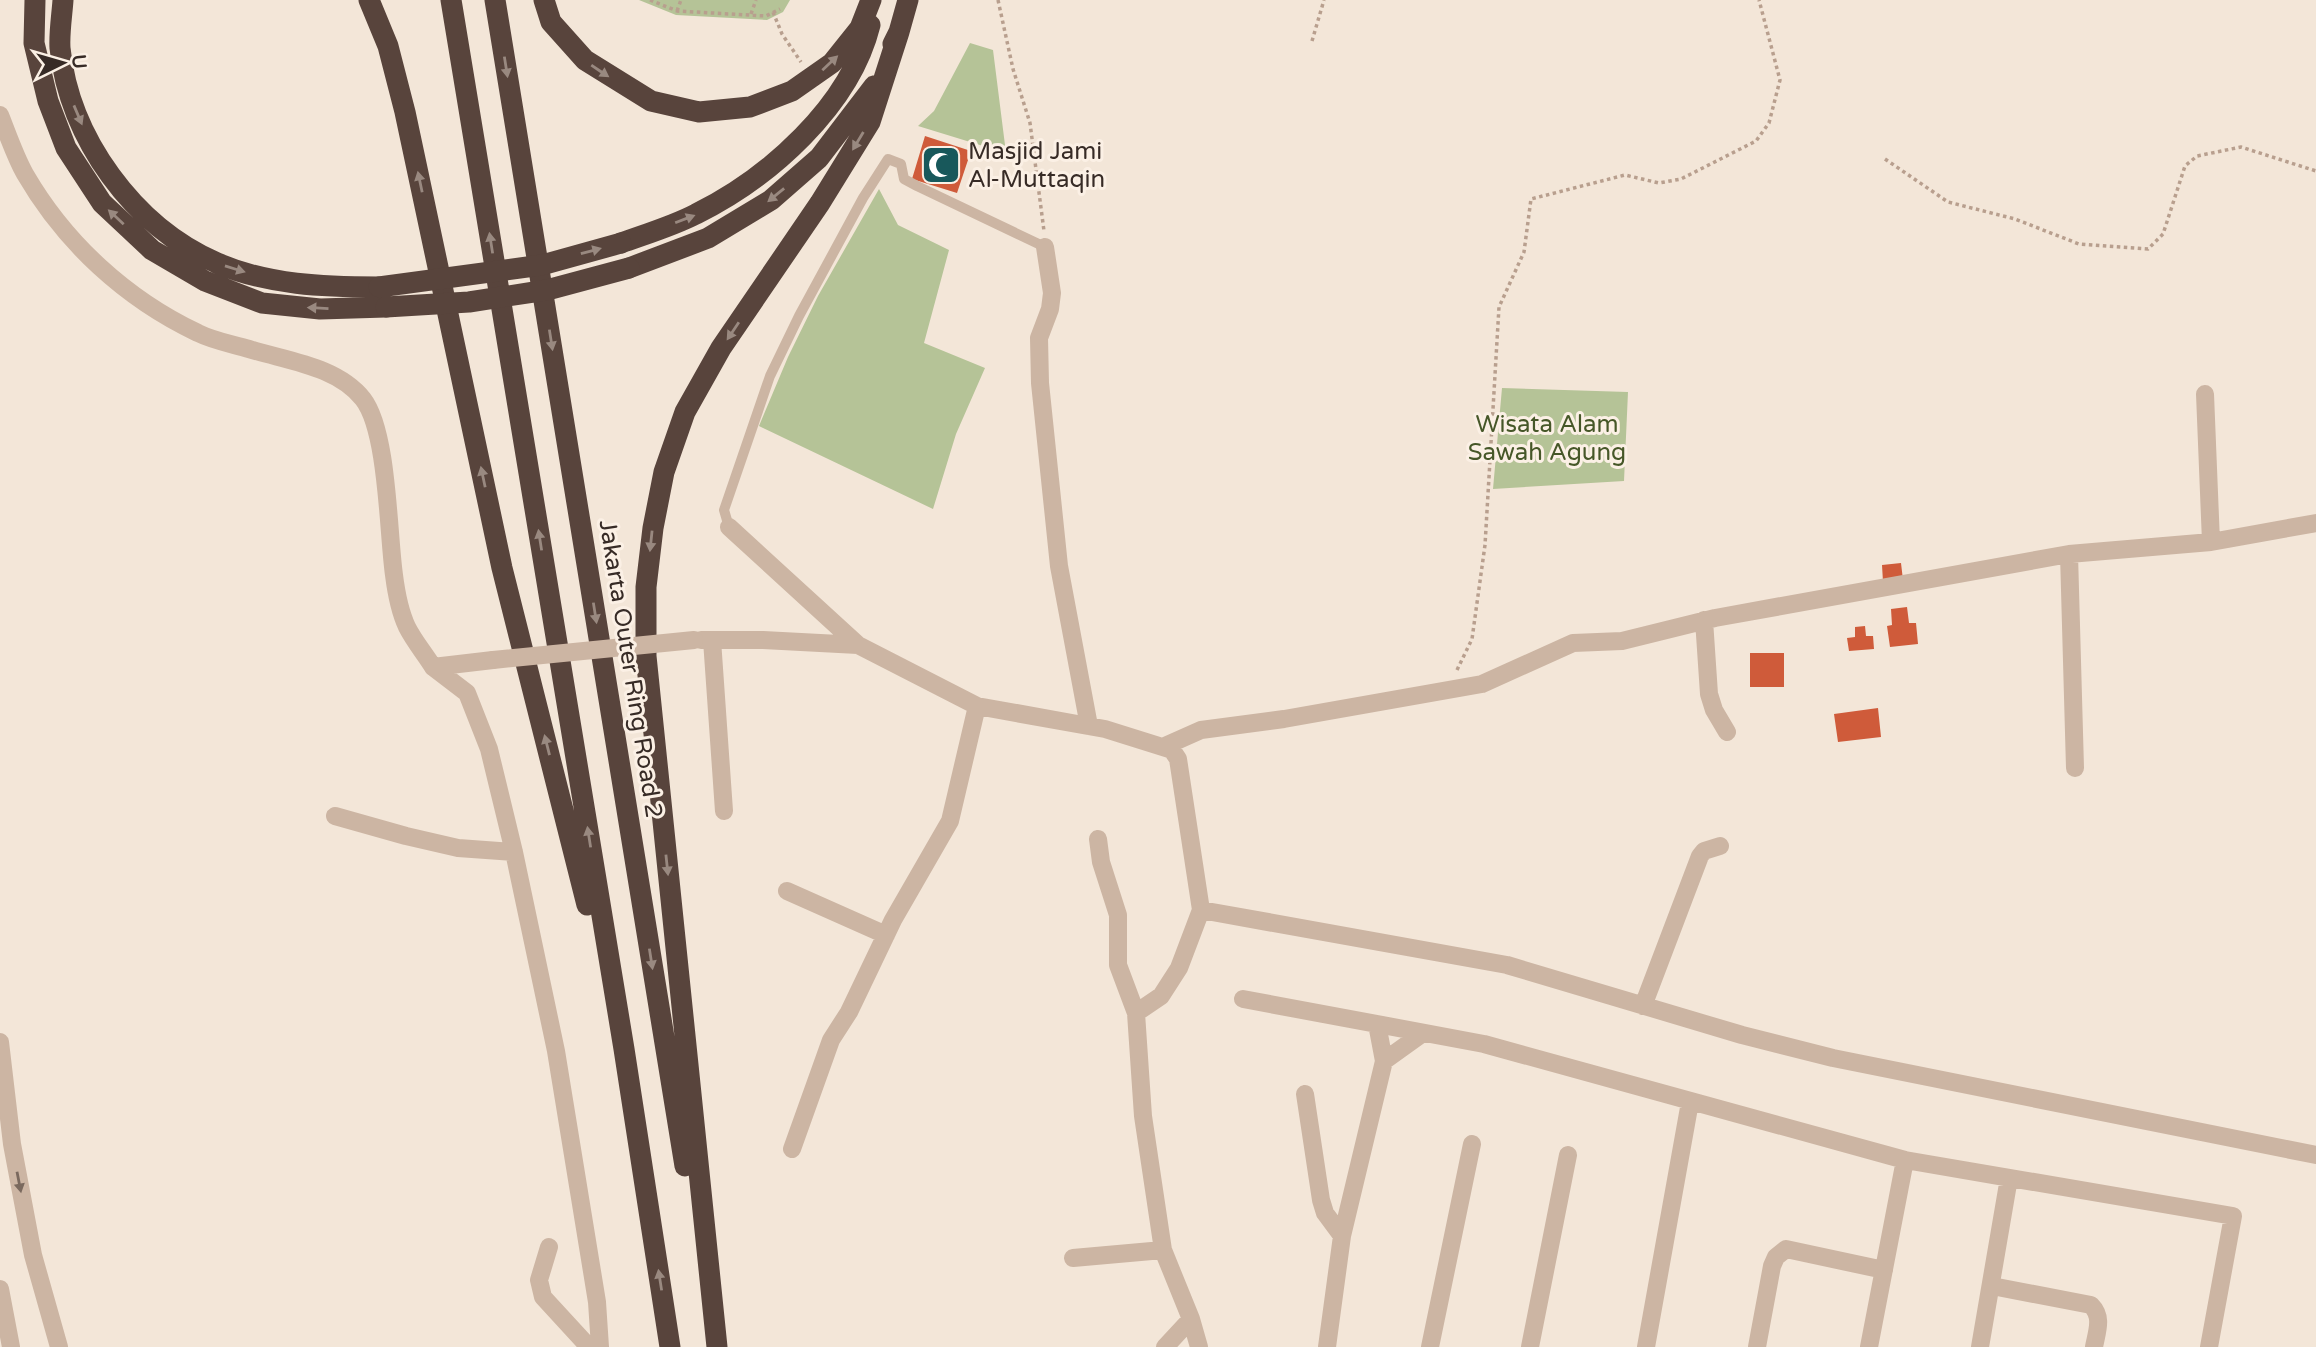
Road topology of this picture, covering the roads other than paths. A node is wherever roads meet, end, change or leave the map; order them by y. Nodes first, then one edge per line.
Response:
1 (34, 0) edge
2 (63, 0) edge
3 (369, 0) edge
4 (451, 0) edge
5 (495, 0) edge
6 (544, 0) edge
7 (873, 0) edge
8 (908, 0) edge
9 (899, 32) junction
10 (0, 115) edge
11 (1045, 247) joint
12 (383, 297) junction
13 (2205, 394) dead end
14 (2316, 523) edge
15 (729, 527) joint
16 (2211, 542) junction
17 (2069, 554) junction
18 (1704, 621) junction
19 (703, 640) junction
20 (858, 645) junction
21 (433, 667) junction
22 (977, 706) junction
23 (1089, 726) junction
24 (1727, 732) dead end
25 (1165, 746) junction
26 (2075, 768) dead end
27 (724, 811) dead end
28 (335, 816) dead end
29 (1098, 839) dead end
30 (1720, 846) dead end
31 (514, 852) junction
32 (787, 891) dead end
33 (1201, 910) junction
34 (886, 935) junction
35 (1243, 999) dead end
36 (1643, 1006) junction
37 (1136, 1013) junction
38 (1377, 1024) junction
39 (1423, 1033) junction
40 (0, 1042) edge
41 (624, 1049) junction
42 (1384, 1061) junction
43 (1305, 1094) dead end
44 (1690, 1102) junction
45 (1472, 1144) dead end
46 (792, 1149) dead end
47 (1568, 1155) dead end
48 (2316, 1155) edge
49 (1905, 1160) junction
50 (2009, 1178) junction
51 (1342, 1236) junction
52 (549, 1247) dead end
53 (1163, 1250) junction
54 (1073, 1258) dead end
55 (1884, 1270) junction
56 (1992, 1286) junction
57 (0, 1289) edge
58 (1191, 1319) junction
59 (595, 1346) edge
60 (11, 1347) edge
61 (59, 1347) edge
62 (670, 1347) edge
63 (716, 1347) edge
64 (1165, 1347) edge
65 (1199, 1347) edge
66 (1327, 1347) edge
67 (1430, 1347) edge
68 (1530, 1347) edge
69 (1646, 1347) edge
70 (1757, 1347) edge
71 (1869, 1347) edge
72 (1980, 1347) edge
73 (2095, 1347) edge
74 (2209, 1347) edge

12 -> 1 highway
2 -> 12 highway
41 -> 3 highway
41 -> 4 highway
5 -> 63 highway, Jakarta Outer Ring Road 2
6 -> 7 highway
12 -> 7 highway, bridge
8 - 9 highway
9 -> 12 highway, bridge
9 -> 63 highway
10 - 21 street
11 - 15 lane
11 - 23 street
13 - 16 street
14 - 16 street
15 - 20 street
16 - 17 street
17 - 18 street
17 - 26 street
18 - 24 street
18 - 25 street
19 - 20 street
19 - 21 street, bridge
19 - 27 street
20 - 22 street
21 - 31 street
22 - 23 street
22 - 34 street
23 - 25 street
25 - 33 street
28 - 31 street
29 - 37 street
30 - 36 street
31 - 59 street
32 - 34 street
33 - 36 street
33 - 37 street
34 - 46 street
35 - 38 street
36 - 48 street
37 - 53 street
38 - 39 street
38 - 42 street
39 - 42 street
39 - 44 street
40 -> 61 street
62 -> 41 highway
42 - 51 street
43 - 51 street
44 - 49 street
44 - 69 street
45 - 67 street
47 - 68 street
49 - 50 street
49 - 55 street
50 - 56 street
50 - 74 street
51 - 66 street
52 - 59 street
53 - 54 street
53 - 58 street
55 - 70 street
55 - 71 street
56 - 72 street
56 - 73 street
57 - 60 street
58 - 64 street
58 - 65 street

